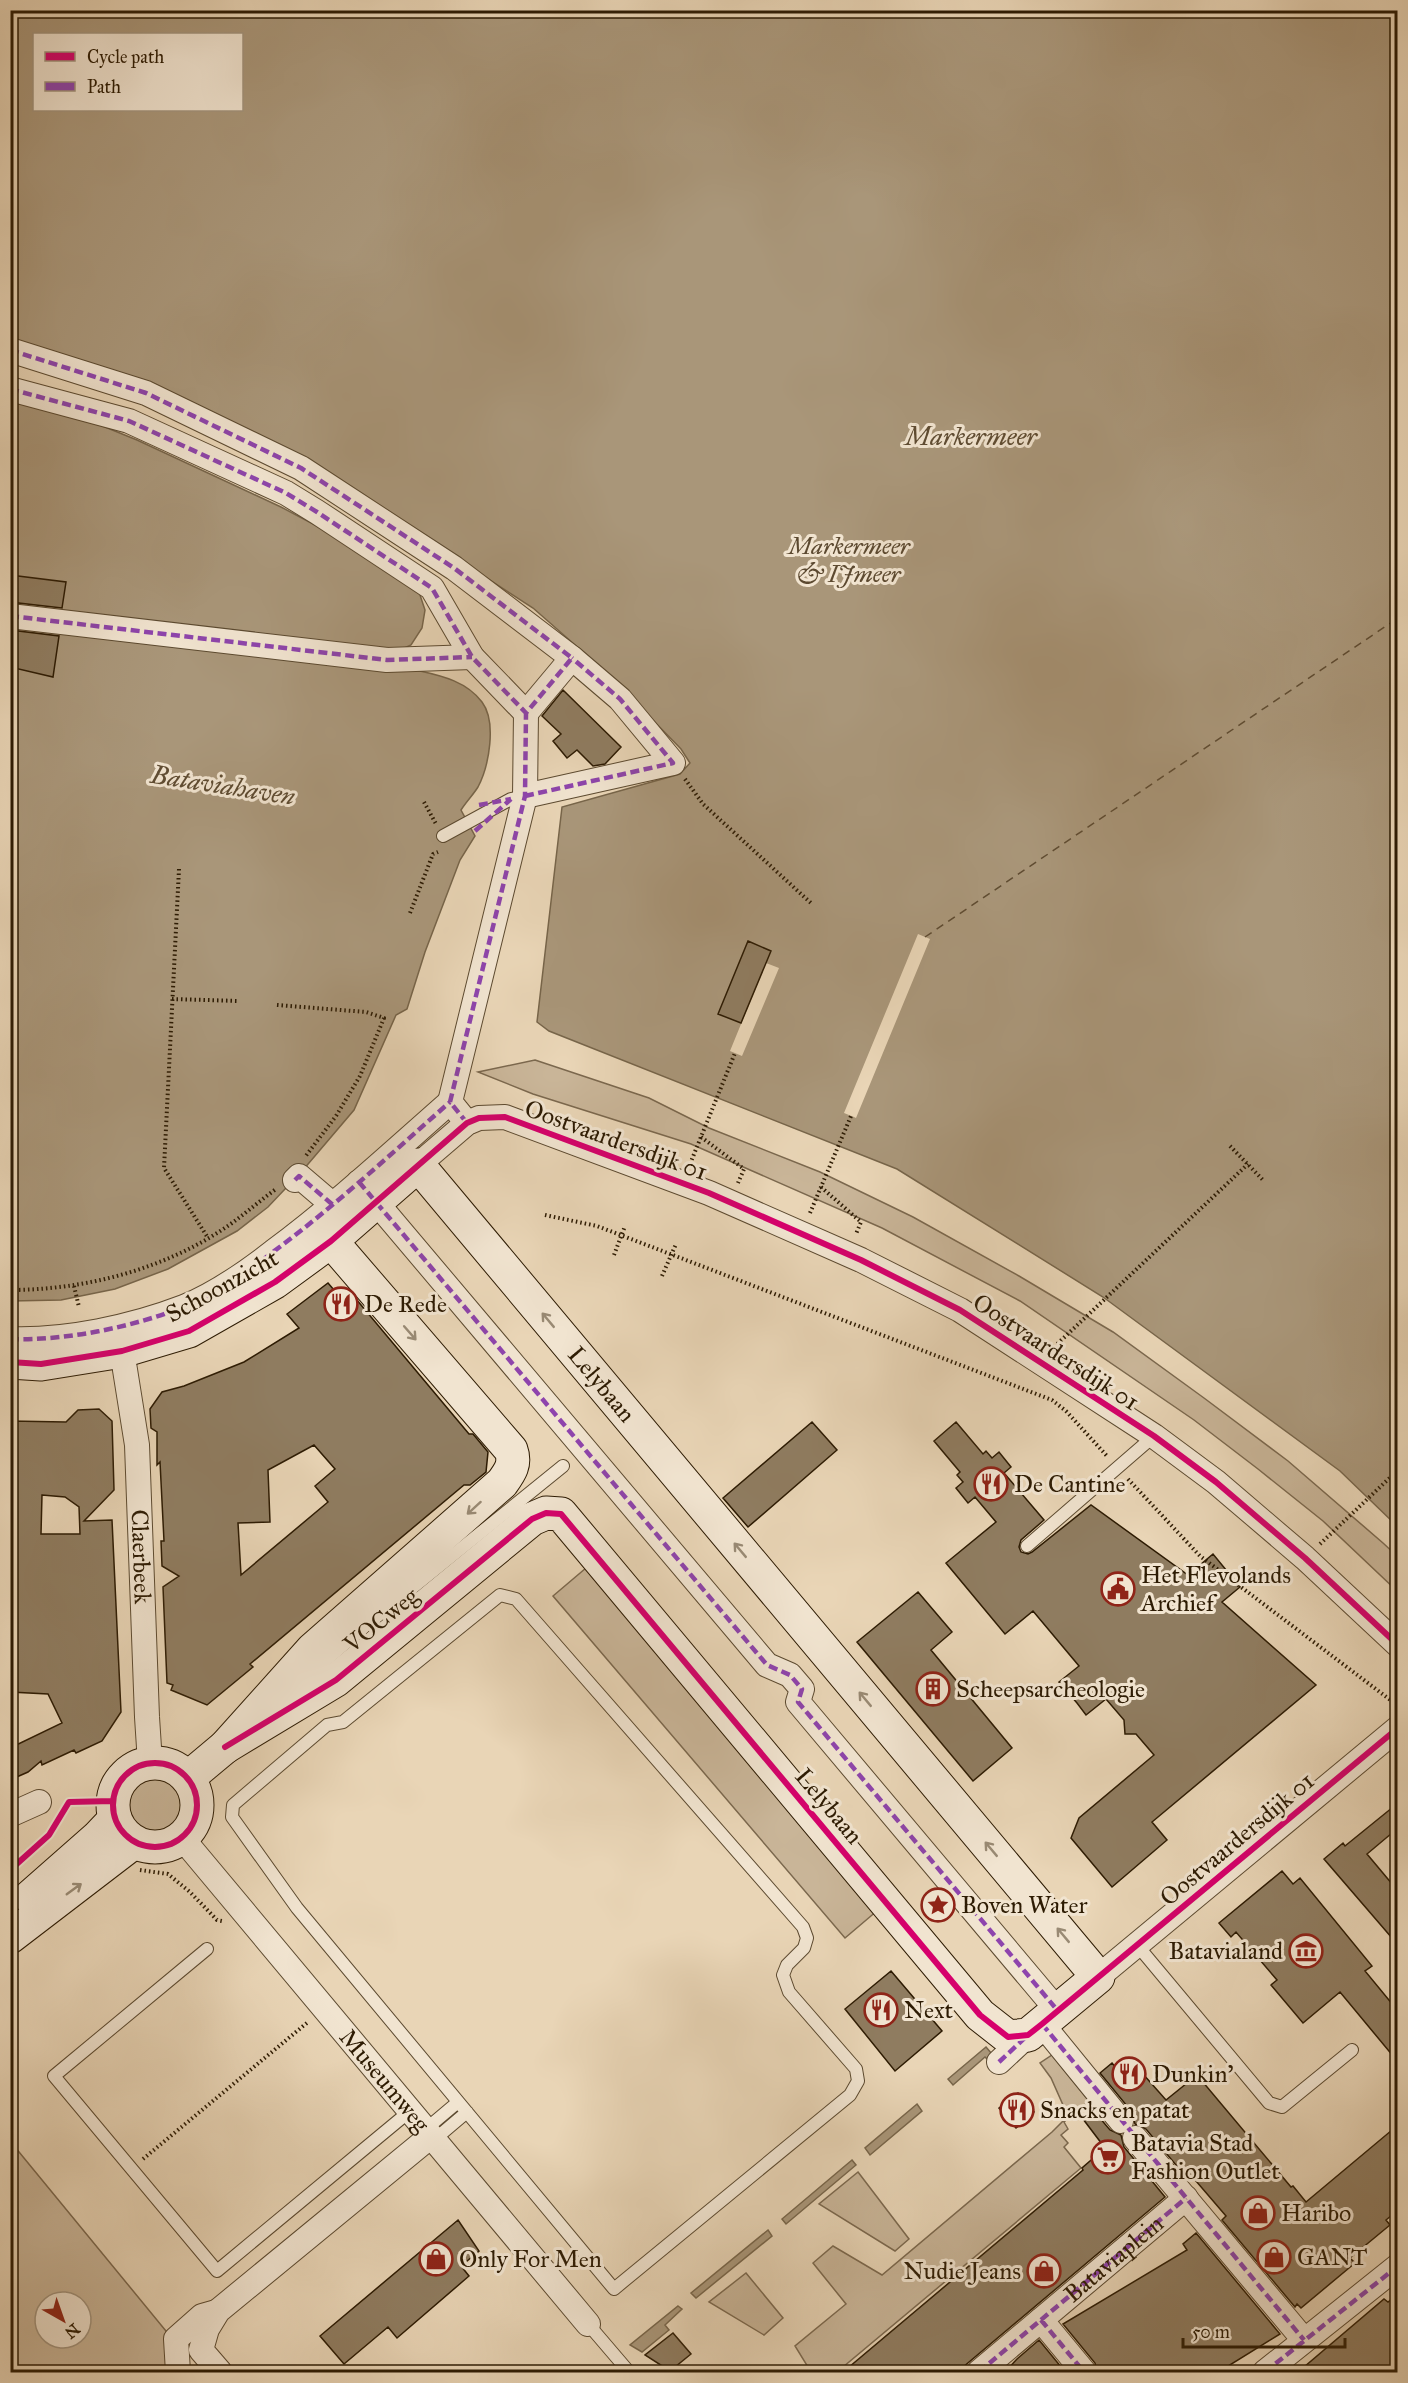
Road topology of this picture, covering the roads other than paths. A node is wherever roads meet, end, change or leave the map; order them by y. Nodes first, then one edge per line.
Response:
1 (10, 350) edge
2 (10, 389) edge
3 (10, 616) edge
4 (472, 657) junction
5 (572, 658) junction
6 (526, 712) junction
7 (525, 796) junction
8 (440, 831) road end
9 (450, 1102) junction
10 (466, 1123) junction
11 (418, 1165) junction
12 (296, 1174) road end
13 (367, 1192) junction
14 (333, 1205) junction
15 (331, 1240) junction
16 (10, 1339) edge
17 (122, 1351) junction
18 (10, 1362) edge
19 (1154, 1436) junction
20 (563, 1466) dead end
21 (553, 1513) joint
22 (1027, 1546) dead end
23 (1398, 1646) edge
24 (307, 1679) junction
25 (1398, 1728) edge
26 (150, 1763) junction
27 (188, 1778) junction
28 (39, 1802) dead end
29 (10, 1815) edge
30 (182, 1838) junction
31 (127, 1845) junction
32 (10, 1914) edge
33 (10, 1937) edge
34 (1137, 1945) junction
35 (207, 1949) dead end
36 (1098, 1977) junction
37 (1043, 2023) junction
38 (1352, 2050) dead end
39 (999, 2062) dead end
40 (458, 2102) junction
41 (410, 2111) junction
42 (467, 2112) junction
43 (430, 2135) junction
44 (1186, 2198) junction
45 (1398, 2266) edge
46 (218, 2311) junction
47 (1041, 2320) junction
48 (588, 2324) joint
49 (1304, 2340) junction
50 (178, 2373) edge
51 (220, 2373) edge
52 (629, 2373) edge
53 (980, 2373) edge
54 (1083, 2373) edge
55 (1265, 2373) edge

1 - 5 street
2 - 4 street
3 - 4 street
4 - 6 street
5 - 6 street
5 - 7 street
6 - 7 street
7 - 8 lane
7 - 9 street
9 - 10 street
9 - 13 street
10 - 11 street
10 - 19 street, Oostvaardersdijk 01
11 - 13 street, Schoonzicht
36 -> 11 street, Lelybaan
12 - 14 street
13 - 14 street
13 - 15 street, Schoonzicht
13 - 37 street, Lelybaan
14 - 16 street
15 - 17 street, Schoonzicht
15 -> 24 street, VOCweg
17 - 18 street, Schoonzicht
17 - 26 street, Claerbeek
19 - 22 lane, Oostvaardersdijk 01
19 - 23 street, Oostvaardersdijk 01
20 - 24 lane
21 - 24 street, VOCweg
21 - 37 street, Lelybaan
24 - 27 street, VOCweg
25 - 34 street, Oostvaardersdijk 01
26 - 27 street
26 - 31 street
27 - 30 street
28 - 29 street
30 - 31 street
30 - 41 street, Museumweg
31 - 32 street
33 -> 31 street
34 - 36 street, Oostvaardersdijk 01
34 - 38 lane
35 - 41 lane
36 - 37 street
37 - 39 street
37 - 44 street, Bataviaplein
40 - 42 lane
40 - 42 lane
40 - 43 lane
41 - 43 street, Museumweg
42 - 43 lane
43 - 46 street
43 - 48 street, Museumweg
44 - 47 street, Bataviaplein
44 - 49 street, Bataviaplein
45 - 49 street
46 - 50 street
46 - 51 street
47 - 53 street, Bataviaplein
47 - 54 street, Bataviaplein
48 - 52 lane
49 - 55 street

